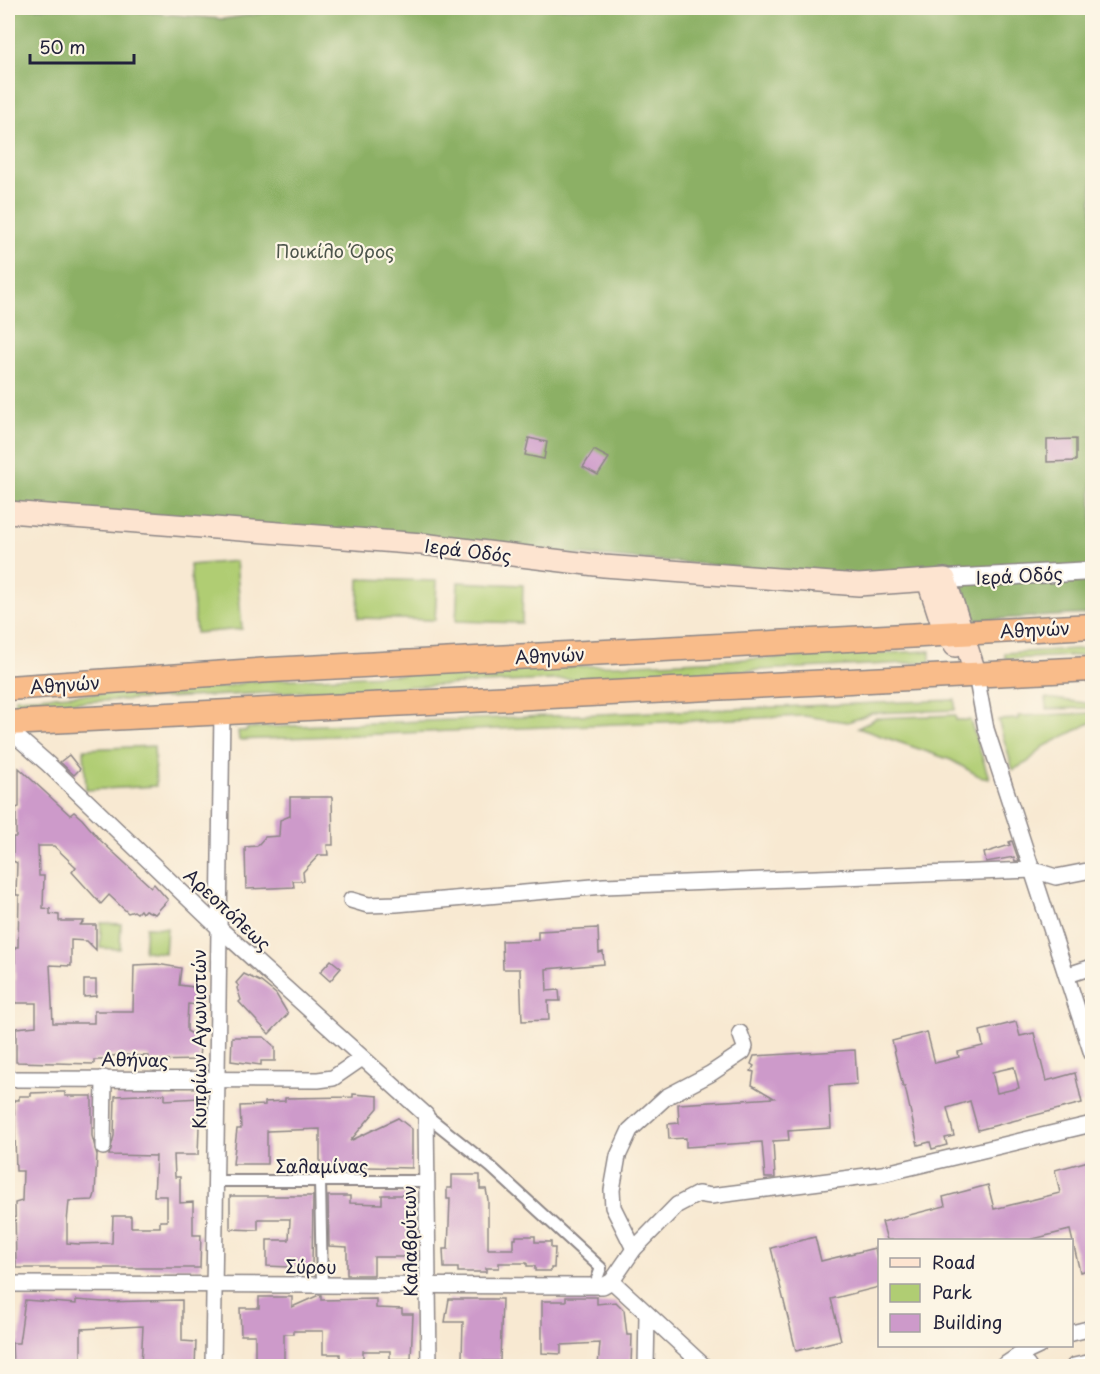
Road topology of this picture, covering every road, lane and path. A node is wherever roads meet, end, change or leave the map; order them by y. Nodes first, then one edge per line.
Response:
1 (8, 513) edge
2 (1092, 571) edge
3 (937, 580) junction
4 (1092, 626) edge
5 (954, 633) junction
6 (1092, 669) edge
7 (975, 675) junction
8 (8, 688) edge
9 (222, 711) junction
10 (8, 723) edge
11 (8, 729) edge
12 (1033, 870) junction
13 (1092, 870) edge
14 (351, 900) dead end
15 (219, 928) junction
16 (1092, 967) edge
17 (1068, 975) junction
18 (740, 1033) dead end
19 (1092, 1054) edge
20 (362, 1058) junction
21 (104, 1078) junction
22 (8, 1079) edge
23 (218, 1080) junction
24 (426, 1115) junction
25 (1092, 1124) edge
26 (102, 1147) dead end
27 (217, 1181) junction
28 (320, 1181) junction
29 (427, 1181) junction
30 (634, 1249) junction
31 (612, 1281) junction
32 (214, 1283) junction
33 (8, 1284) edge
34 (322, 1285) junction
35 (429, 1287) junction
36 (594, 1287) junction
37 (647, 1315) junction
38 (1092, 1328) edge
39 (1073, 1333) edge
40 (1038, 1347) edge
41 (1023, 1361) edge
42 (1092, 1362) edge
43 (213, 1366) edge
44 (429, 1366) edge
45 (646, 1366) edge
46 (704, 1366) edge
47 (1003, 1366) edge
48 (1074, 1366) edge

1 - 3 main road, Ιερά Οδός
2 - 3 street, Ιερά Οδός
3 - 5 main road
4 - 5 highway, Αθηνών
5 - 7 main road
5 - 8 highway, Αθηνών
6 - 7 highway, Αθηνών
7 - 9 highway, Αθηνών
7 - 12 street
9 - 10 highway, Αθηνών
9 - 15 street, Κυπρίων Αγωνιστών
11 - 15 street, Αρεοπόλεως
12 - 13 street
12 - 14 street
12 - 17 street
15 - 20 street, Αρεοπόλεως
15 - 23 street, Κυπρίων Αγωνιστών
16 - 17 street
17 - 19 street
18 - 30 street
20 - 23 street, Αθήνας
20 - 24 street, Αρεοπόλεως
21 - 22 street, Αθήνας
21 - 23 street, Αθήνας
21 - 26 street
23 - 27 street, Κυπρίων Αγωνιστών
24 - 29 street, Καλαβρύτων
24 - 36 street
25 - 30 street
27 - 28 street, Σαλαμίνας
27 - 32 street, Κυπρίων Αγωνιστών
28 - 29 street, Σαλαμίνας
28 - 34 street
29 - 35 street, Καλαβρύτων
30 - 31 street
31 - 36 street, Σύρου
31 - 37 street
32 - 33 street, Σύρου
32 - 34 street, Σύρου
32 - 43 street, Κυπρίων Αγωνιστών
34 - 35 street, Σύρου
35 - 36 street, Σύρου
35 - 44 street, Καλαβρύτων
37 - 45 street
37 - 46 street
38 - 39 street
40 - 41 street
41 - 47 street
42 - 48 street

